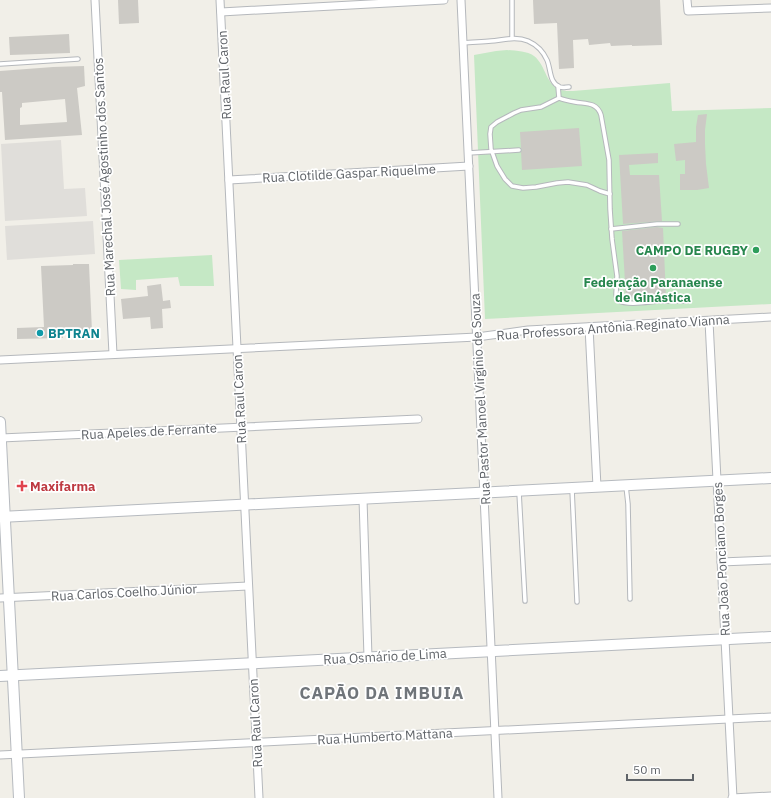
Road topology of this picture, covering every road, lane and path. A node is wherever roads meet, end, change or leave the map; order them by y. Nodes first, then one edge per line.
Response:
1 (95, 0) edge
2 (220, 0) edge
3 (444, 0) edge
4 (461, 0) edge
5 (512, 0) edge
6 (687, 0) edge
7 (771, 8) edge
8 (221, 12) junction
9 (512, 38) junction
10 (463, 43) junction
11 (78, 59) dead end
12 (0, 64) edge
13 (558, 86) junction
14 (569, 87) dead end
15 (559, 98) junction
16 (519, 150) dead end
17 (492, 152) junction
18 (468, 153) junction
19 (469, 166) junction
20 (229, 180) junction
21 (610, 194) junction
22 (678, 224) dead end
23 (611, 229) junction
24 (688, 301) dead end
25 (771, 317) edge
26 (709, 321) junction
27 (590, 327) junction
28 (477, 337) junction
29 (237, 348) junction
30 (113, 354) junction
31 (0, 360) edge
32 (418, 419) dead end
33 (0, 422) edge
34 (241, 427) junction
35 (1, 438) edge
36 (771, 478) edge
37 (717, 480) junction
38 (626, 485) junction
39 (597, 487) junction
40 (572, 488) junction
41 (519, 491) junction
42 (484, 492) junction
43 (363, 498) junction
44 (245, 505) junction
45 (2, 517) edge
46 (771, 560) edge
47 (721, 562) junction
48 (248, 586) junction
49 (4, 598) edge
50 (630, 599) dead end
51 (525, 601) dead end
52 (577, 602) dead end
53 (771, 637) edge
54 (725, 639) junction
55 (491, 651) junction
56 (368, 657) junction
57 (252, 663) junction
58 (0, 676) edge
59 (13, 676) junction
60 (771, 718) edge
61 (729, 720) junction
62 (495, 731) junction
63 (256, 743) junction
64 (0, 755) edge
65 (17, 755) junction
66 (771, 796) edge
67 (19, 798) edge
68 (259, 798) edge
69 (498, 798) edge
70 (733, 798) edge

1 - 30 street, Rua Marechal José Agostinho dos Santos
2 - 8 street, Rua Raul Caron
3 - 8 street
4 - 10 street, Rua Pastor Manoel Virgínio de Souza
5 - 9 lane
6 - 7 street
8 - 20 street, Rua Raul Caron
9 - 10 lane
9 - 13 lane
10 - 18 street, Rua Pastor Manoel Virgínio de Souza
11 - 12 lane
13 - 14 lane
13 - 15 lane
15 - 17 lane
15 - 21 lane
16 - 17 lane
17 - 18 lane
17 - 21 lane
18 - 19 street, Rua Pastor Manoel Virgínio de Souza
19 - 20 street, Rua Clotilde Gaspar Riquelme
19 - 28 street, Rua Pastor Manoel Virgínio de Souza
20 - 29 street, Rua Raul Caron
21 - 23 lane
22 - 23 lane
23 - 24 lane
25 - 26 street, Rua Professora Antônia Reginato Vianna
26 - 27 street, Rua Professora Antônia Reginato Vianna
26 - 37 street, Rua João Ponciano Borges
27 - 28 street, Rua Professora Antônia Reginato Vianna
27 - 39 street
28 - 29 street, Rua Professora Antônia Reginato Vianna
28 - 42 street, Rua Pastor Manoel Virgínio de Souza
29 - 30 street, Rua Professora Antônia Reginato Vianna
29 - 34 street, Rua Raul Caron
30 - 31 street, Rua Professora Antônia Reginato Vianna
32 - 34 street, Rua Apeles de Ferrante
33 - 35 street
34 - 35 street, Rua Apeles de Ferrante
34 - 44 street, Rua Raul Caron
35 - 45 street
36 - 37 street
37 - 38 street
37 - 47 street, Rua João Ponciano Borges
38 - 39 street
38 - 50 lane
39 - 40 street
40 - 41 street
40 - 52 lane
41 - 42 street
41 - 51 lane
42 - 43 street
42 - 55 street, Rua Pastor Manoel Virgínio de Souza
43 - 44 street
43 - 56 street
44 - 45 street
44 - 48 street, Rua Raul Caron
45 - 49 street
46 - 47 street
47 - 54 street, Rua João Ponciano Borges
48 - 49 street, Rua Carlos Coelho Júnior
48 - 57 street, Rua Raul Caron
49 - 59 street
53 - 54 street, Rua Osmário de Lima
54 - 55 street, Rua Osmário de Lima
54 - 61 street, Rua João Ponciano Borges
55 - 56 street, Rua Osmário de Lima
55 - 62 street, Rua Pastor Manoel Virgínio de Souza
56 - 57 street, Rua Osmário de Lima
57 - 59 street, Rua Osmário de Lima
57 - 63 street, Rua Raul Caron
58 - 59 street, Rua Osmário de Lima
59 - 65 street
60 - 61 street, Rua Humberto Mattana
61 - 62 street, Rua Humberto Mattana
61 - 70 street, Rua João Ponciano Borges
62 - 63 street, Rua Humberto Mattana
62 - 69 street, Rua Pastor Manoel Virgínio de Souza
63 - 65 street, Rua Humberto Mattana
63 - 68 street, Rua Raul Caron
64 - 65 street, Rua Humberto Mattana
65 - 67 street
66 - 70 street

